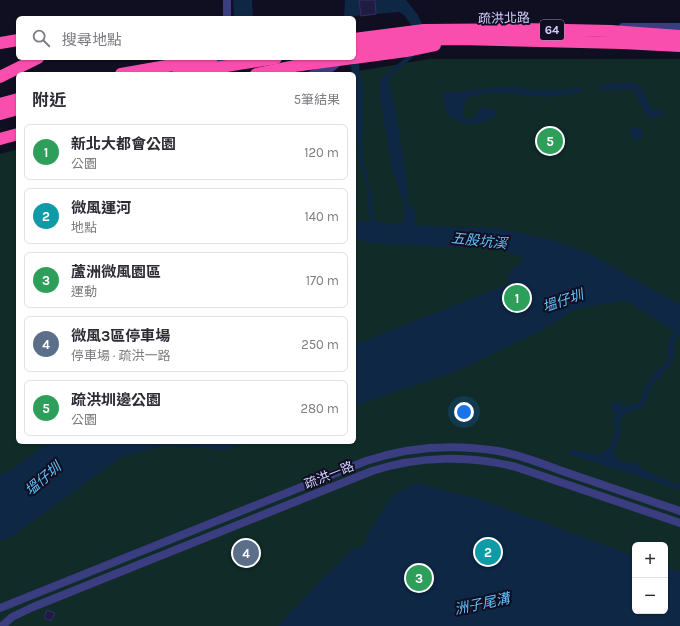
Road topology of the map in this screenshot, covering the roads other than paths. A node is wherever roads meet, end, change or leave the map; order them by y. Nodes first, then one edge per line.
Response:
1 (227, 0) edge
2 (227, 16) edge
3 (680, 27) edge
4 (424, 30) junction
5 (356, 33) edge
6 (680, 36) edge
7 (459, 39) junction
8 (16, 40) edge
9 (357, 40) edge
10 (0, 43) edge
11 (680, 46) edge
12 (356, 49) edge
13 (356, 58) edge
14 (34, 60) edge
15 (201, 60) edge
16 (217, 60) edge
17 (264, 60) edge
18 (308, 60) edge
19 (338, 60) edge
20 (339, 60) edge
21 (200, 64) junction
22 (162, 70) junction
23 (132, 72) edge
24 (152, 72) edge
25 (167, 72) edge
26 (190, 72) edge
27 (202, 72) edge
28 (266, 72) edge
29 (311, 72) edge
30 (317, 72) edge
31 (0, 77) edge
32 (16, 100) edge
33 (0, 102) edge
34 (16, 110) edge
35 (7, 116) edge
36 (16, 135) edge
37 (0, 139) edge
38 (680, 511) edge
39 (680, 523) edge
40 (0, 608) edge
41 (2, 626) edge

1 - 2 street
3 - 9 street, 疏洪北路
4 - 5 highway
4 - 6 highway, 64
4 - 9 highway, 64
7 - 11 highway, 64
7 - 12 highway, 64
7 - 13 highway
8 - 10 highway
14 - 31 highway
15 - 23 highway
16 - 21 street
17 - 26 highway
18 - 29 street
19 - 28 highway
20 - 30 street
21 - 22 street
21 - 27 street
22 - 24 street
22 - 25 street
32 - 33 highway
34 - 35 highway
36 - 37 highway
38 - 40 street, 疏洪一路
39 - 41 street, 疏洪一路

